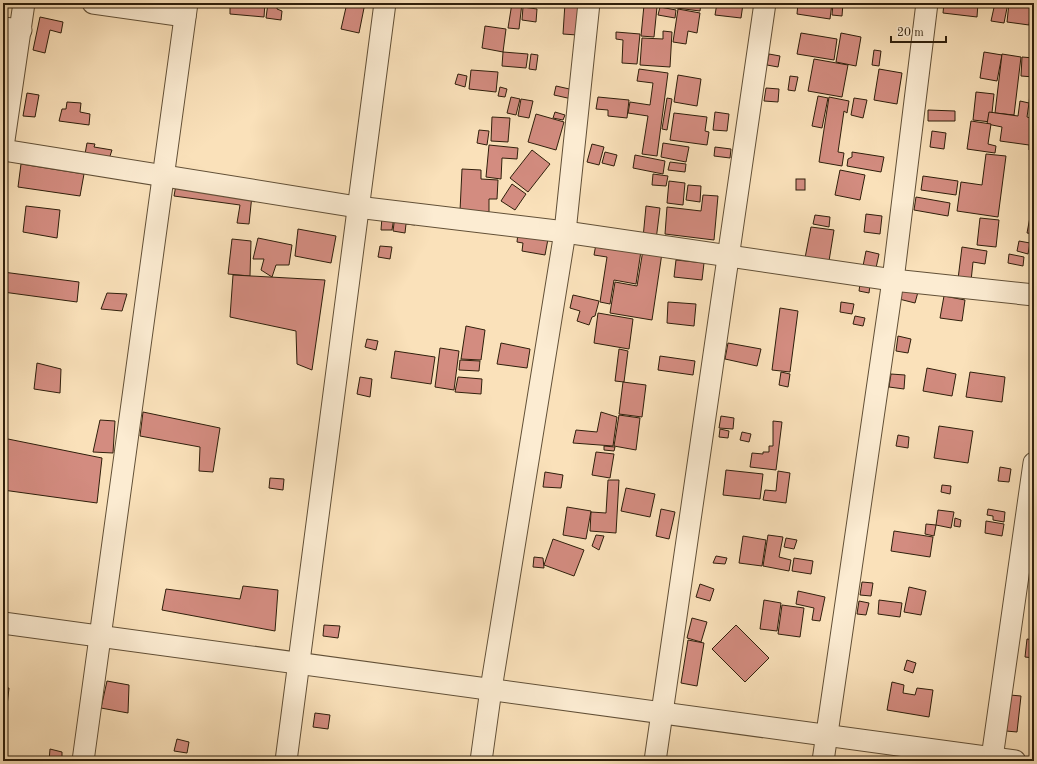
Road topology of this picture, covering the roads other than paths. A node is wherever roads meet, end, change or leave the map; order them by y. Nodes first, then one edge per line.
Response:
1 (24, 3) edge
2 (93, 3) edge
3 (385, 3) edge
4 (589, 3) edge
5 (765, 3) edge
6 (927, 3) edge
7 (186, 9) edge
8 (12, 29) edge
9 (3, 147) edge
10 (3, 150) edge
11 (163, 175) junction
12 (357, 207) junction
13 (565, 232) junction
14 (728, 256) junction
15 (893, 280) junction
16 (1034, 295) edge
17 (1034, 463) edge
18 (3, 623) edge
19 (100, 636) junction
20 (300, 663) junction
21 (491, 689) junction
22 (661, 713) junction
23 (827, 735) junction
24 (992, 758) junction
25 (83, 761) edge
26 (286, 761) edge
27 (481, 761) edge
28 (655, 761) edge
29 (823, 761) edge
30 (1015, 761) edge

1 - 8 street
2 - 7 street
3 - 12 street
4 - 13 street
5 - 14 street
6 - 15 street
7 - 11 street
8 - 9 street
10 - 11 street
11 - 12 street
11 - 19 street
12 - 13 street
12 - 20 street
13 - 14 street
13 - 21 street
14 - 15 street
14 - 22 street
15 - 16 street
15 - 23 street
17 - 24 street
18 - 19 street
19 - 20 street
19 - 25 street
20 - 21 street
20 - 26 street
21 - 22 street
21 - 27 street
22 - 23 street
22 - 28 street
23 - 24 street
23 - 29 street
24 - 30 street

